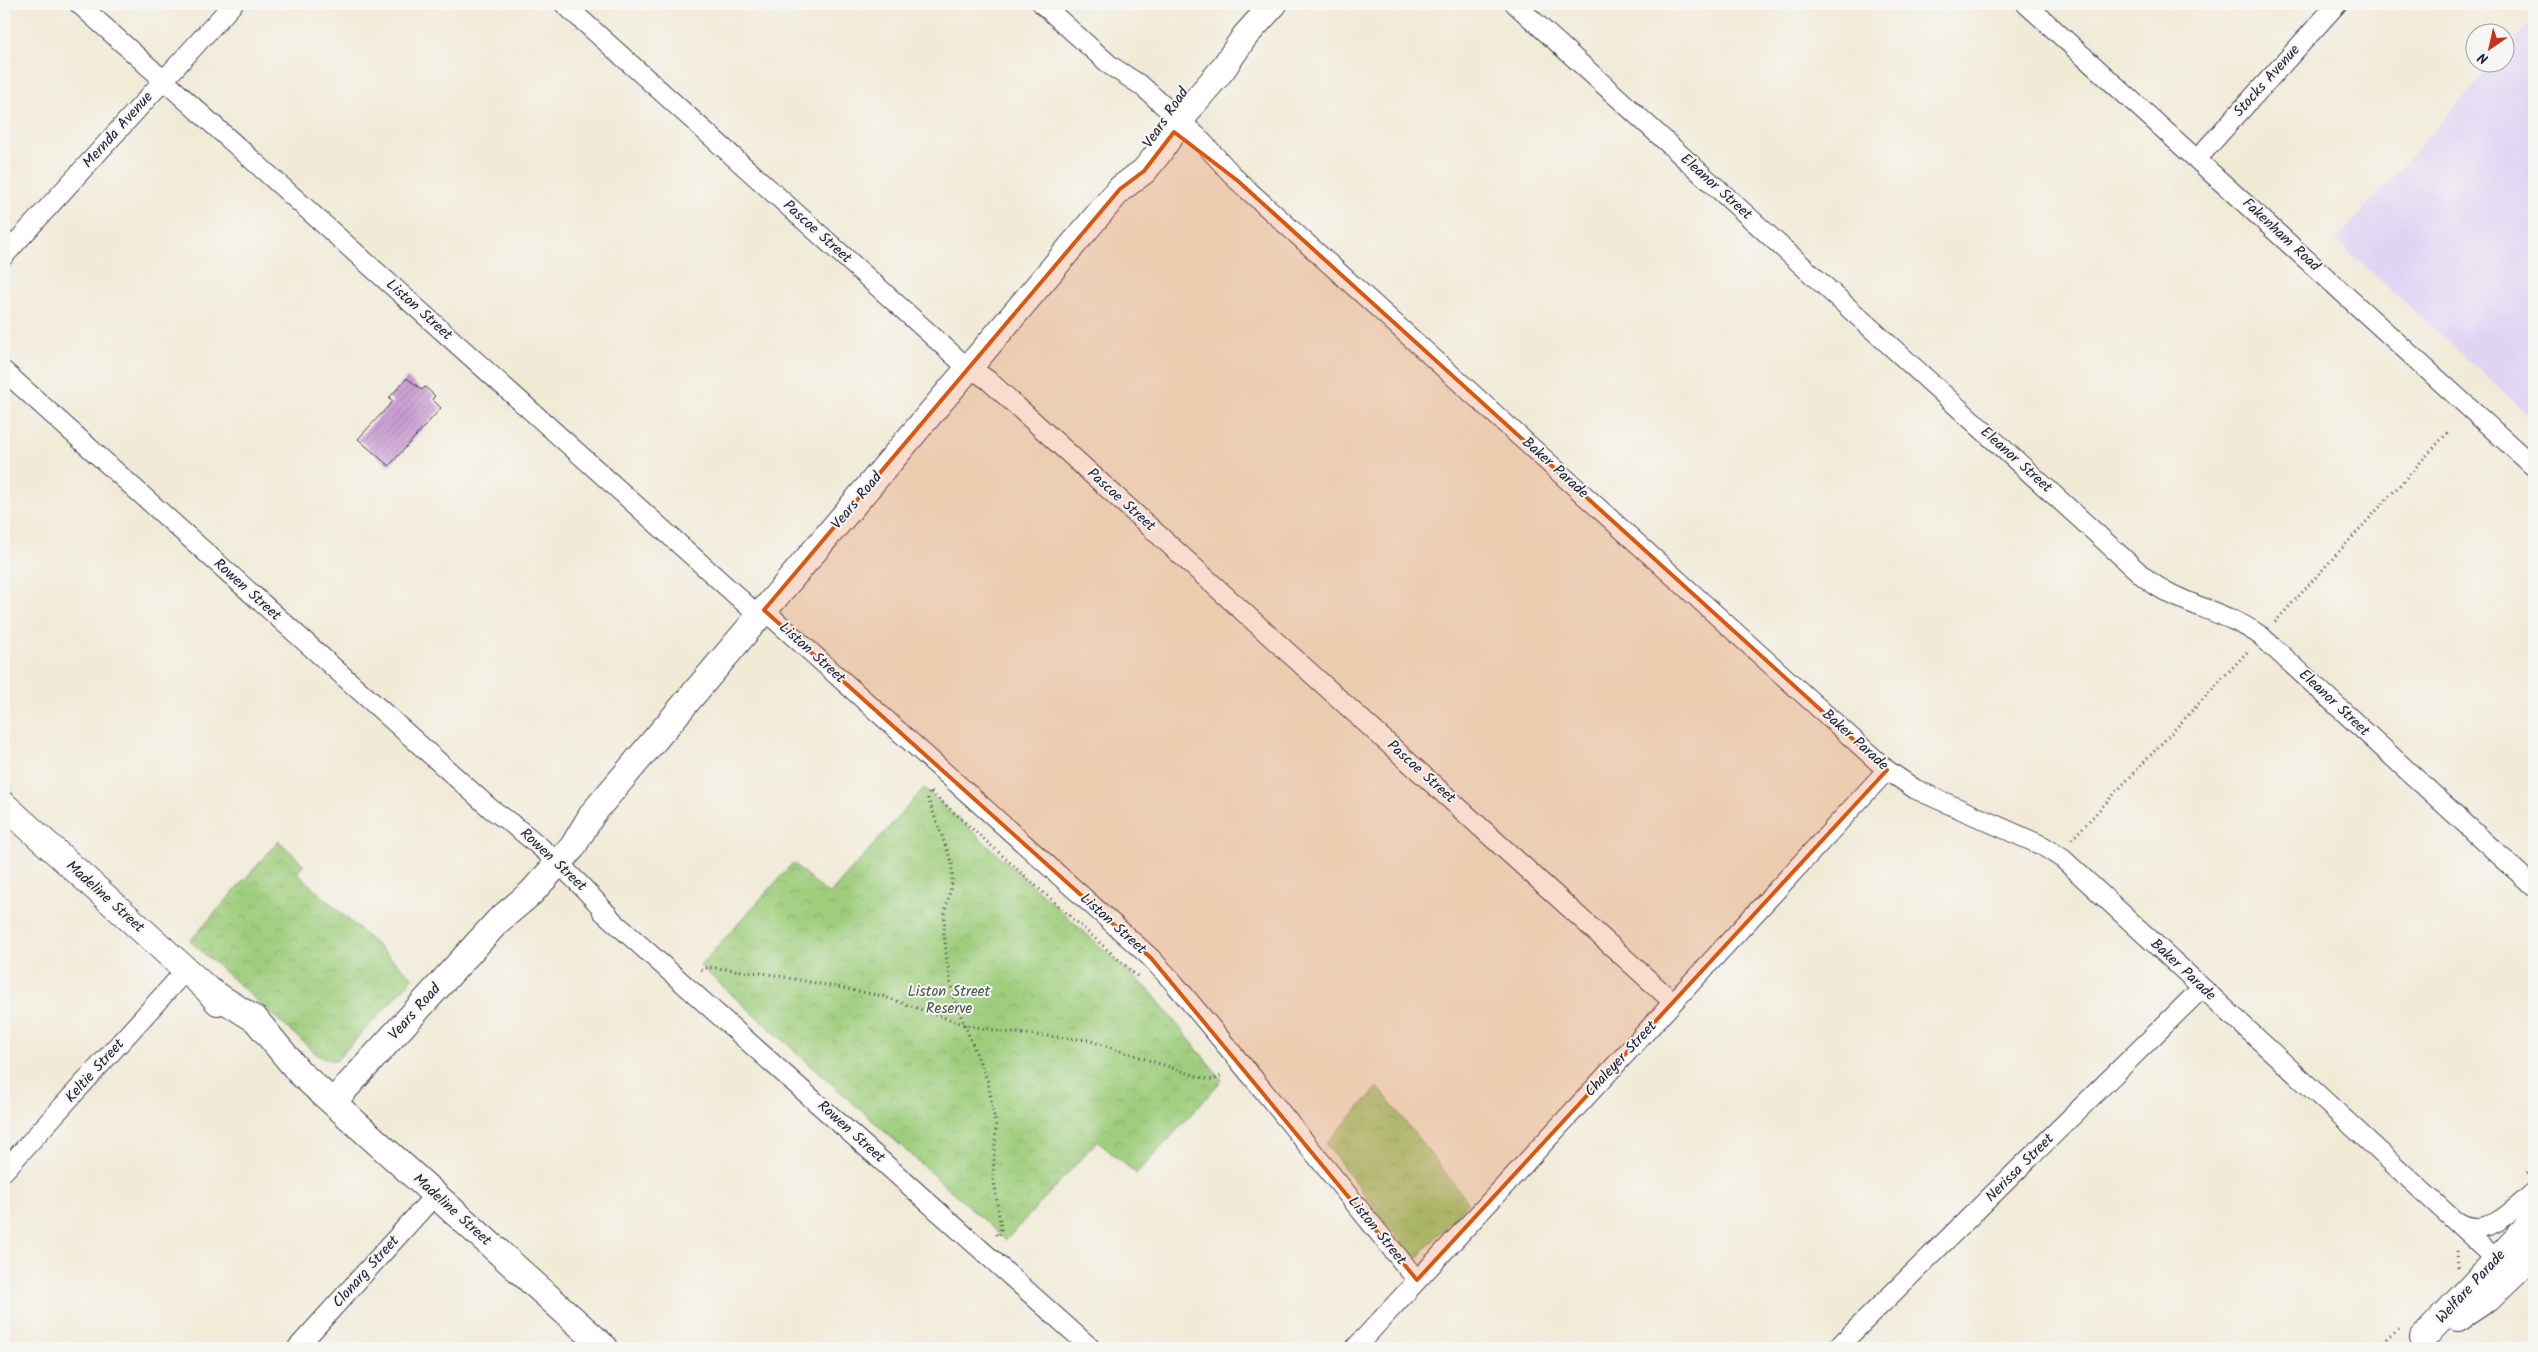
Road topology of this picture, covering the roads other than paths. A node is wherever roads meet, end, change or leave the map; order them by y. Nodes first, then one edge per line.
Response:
1 (79, 4) edge
2 (233, 4) edge
3 (564, 4) edge
4 (1042, 4) edge
5 (1274, 4) edge
6 (1515, 4) edge
7 (2026, 4) edge
8 (2337, 4) edge
9 (164, 80) junction
10 (1172, 121) junction
11 (2197, 159) junction
12 (4, 256) edge
13 (970, 367) junction
14 (4, 371) edge
15 (2534, 467) edge
16 (762, 613) junction
17 (1887, 770) junction
18 (4, 805) edge
19 (550, 863) junction
20 (2534, 887) edge
21 (186, 970) junction
22 (2202, 988) junction
23 (1673, 1002) junction
24 (333, 1102) junction
25 (4, 1171) edge
26 (2534, 1192) edge
27 (435, 1195) junction
28 (2534, 1212) edge
29 (2451, 1218) junction
30 (2534, 1254) edge
31 (2505, 1268) junction
32 (1417, 1280) junction
33 (2412, 1337) edge
34 (296, 1348) edge
35 (605, 1348) edge
36 (1091, 1348) edge
37 (1355, 1348) edge
38 (1837, 1348) edge

1 - 9 street, Liston Street
2 - 9 street, Mernda Avenue
3 - 13 street, Pascoe Street
4 - 10 street, Baker Parade
5 - 10 street, Vears Road
6 - 20 street, Eleanor Street
7 - 11 street, Fakenham Road
8 - 11 street, Stocks Avenue
9 - 12 street, Mernda Avenue
9 - 16 street, Liston Street
10 - 13 street, Vears Road
10 - 17 street, Baker Parade
11 - 15 street, Fakenham Road
13 - 16 street, Vears Road
13 - 23 street, Pascoe Street
14 - 19 street, Rowen Street
16 - 19 street, Vears Road
16 - 32 street, Liston Street
17 - 22 street, Baker Parade
17 - 23 street, Chaleyer Street
18 - 21 street, Madeline Street
19 - 24 street, Vears Road
19 - 36 street, Rowen Street
21 - 24 street, Madeline Street
21 - 25 street, Keltie Street
22 - 29 street, Baker Parade
22 - 38 street, Nerissa Street
23 - 32 street, Chaleyer Street
24 - 27 street, Madeline Street
26 - 29 street
27 - 34 street, Clonarg Street
27 - 35 street, Madeline Street
28 - 31 street, Welfare Parade
29 - 31 street, Baker Parade
30 - 31 street, Welfare Parade
31 - 33 street, Welfare Parade
32 - 37 street, Chaleyer Street

